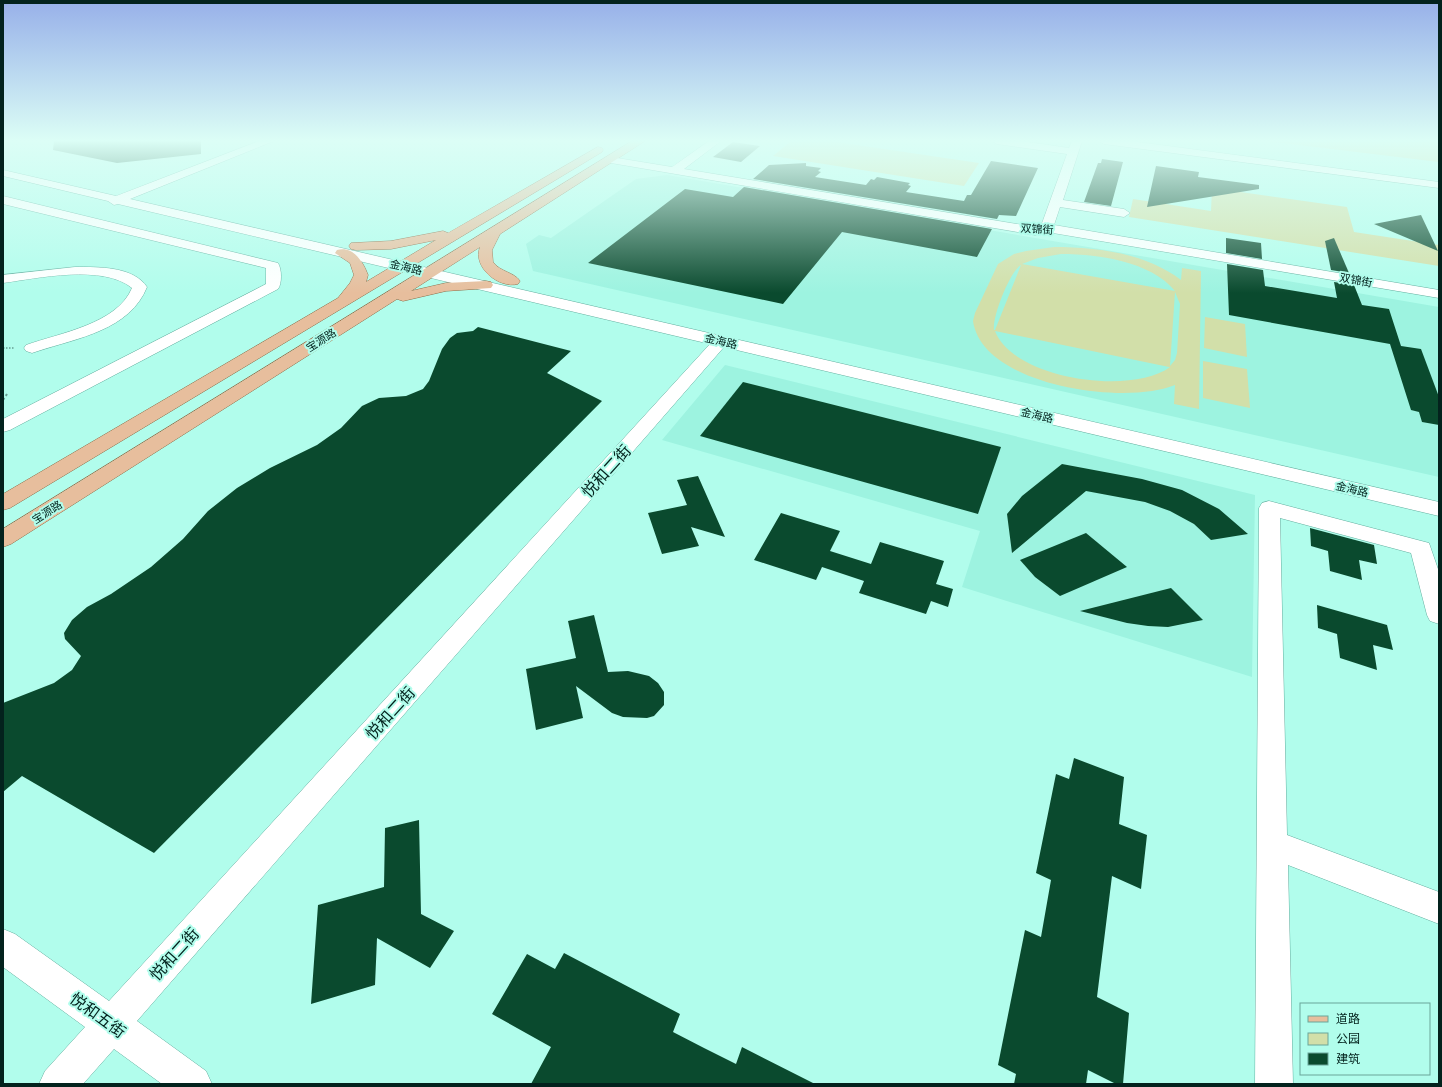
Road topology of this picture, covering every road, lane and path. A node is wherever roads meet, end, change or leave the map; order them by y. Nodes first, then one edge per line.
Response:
1 (81, 192) edge
2 (121, 192) edge
3 (137, 192) edge
4 (528, 192) edge
5 (560, 192) edge
6 (803, 192) edge
7 (1060, 192) edge
8 (131, 194) junction
9 (3, 200) edge
10 (115, 200) junction
11 (1056, 203) junction
12 (1124, 213) dead end
13 (78, 218) junction
14 (474, 224) junction
15 (1047, 228) junction
16 (495, 232) junction
17 (356, 246) junction
18 (342, 253) junction
19 (1288, 255) dead end
20 (416, 259) junction
21 (403, 266) junction
22 (436, 269) junction
23 (1290, 269) junction
24 (3, 279) edge
25 (513, 281) junction
26 (486, 285) junction
27 (1439, 294) edge
28 (322, 314) junction
29 (363, 314) junction
30 (721, 341) junction
31 (32, 348) dead end
32 (7, 394) dead end
33 (3, 400) edge
34 (3, 426) edge
35 (1439, 494) edge
36 (3, 503) edge
37 (1439, 509) edge
38 (3, 539) edge
39 (1439, 615) edge
40 (1272, 844) junction
41 (1439, 908) edge
42 (3, 946) edge
43 (111, 1025) junction
44 (58, 1084) edge
45 (193, 1084) edge
46 (1274, 1084) edge

1 - 10 street, 金海路
2 - 8 street, 金海路
3 - 8 street
4 - 14 main road, 宝源路
5 - 16 main road, 宝源路
6 - 15 street, 双锦街
7 - 11 street
8 - 10 street
8 - 17 street, 金海路
9 - 13 street
10 - 13 street
10 - 18 street, 金海路
11 - 12 street
11 - 15 street
13 - 34 street
14 - 17 main road
14 - 20 main road, 宝源路
15 - 23 street, 双锦街
16 - 22 main road, 宝源路
16 - 25 main road
17 - 20 street, 金海路
18 - 21 street, 金海路
18 - 28 main road
19 - 23 street
20 - 21 main road, 宝源路
20 - 22 street, 金海路
21 - 22 street, 金海路
21 - 28 main road, 宝源路
22 - 25 street, 金海路
22 - 26 street, 金海路
22 - 29 main road, 宝源路
23 - 27 street, 双锦街
24 - 31 street
25 - 35 street, 金海路
26 - 29 main road
26 - 30 street, 金海路
28 - 36 main road, 宝源路
29 - 38 main road, 宝源路
30 - 37 street, 金海路
30 - 43 street, 悦和二街
32 - 33 path
39 - 40 street
40 - 41 street
40 - 46 street
42 - 43 street, 悦和五街
43 - 44 street, 悦和二街
43 - 45 street, 悦和五街

